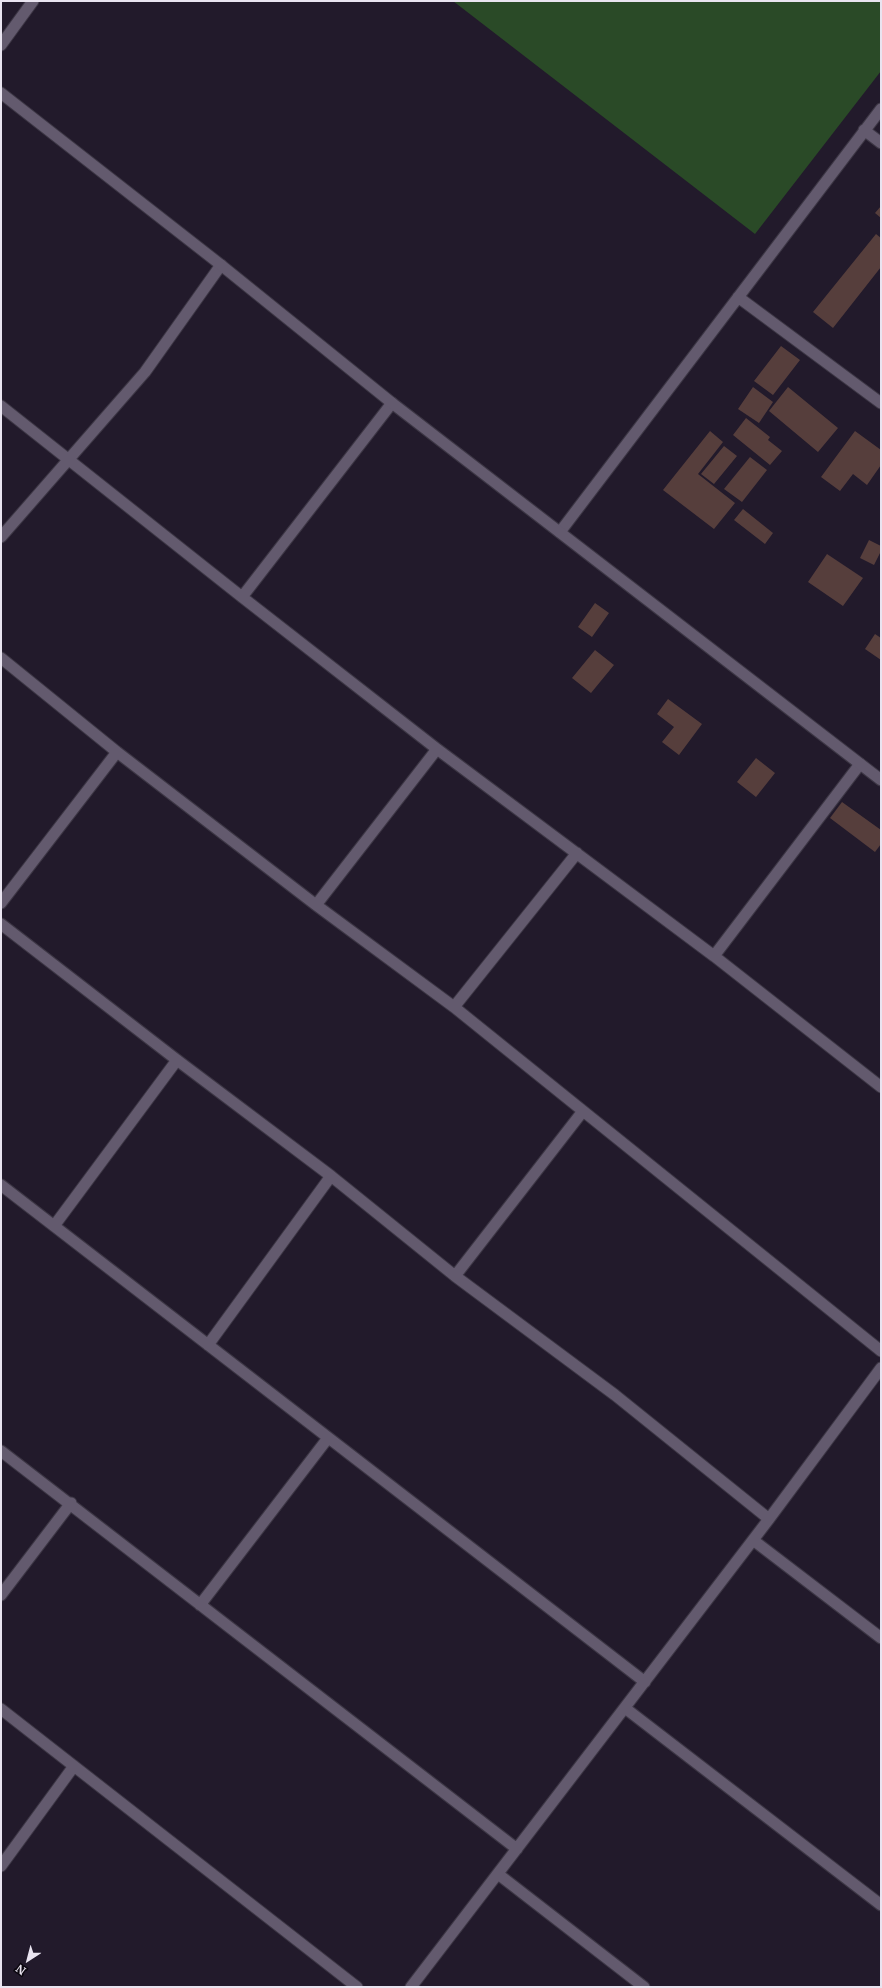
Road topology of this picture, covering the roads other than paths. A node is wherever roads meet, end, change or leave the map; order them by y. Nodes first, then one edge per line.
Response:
1 (33, 1) edge
2 (1, 45) edge
3 (1, 93) edge
4 (881, 109) edge
5 (864, 130) junction
6 (881, 143) edge
7 (221, 265) junction
8 (738, 297) junction
9 (392, 403) junction
10 (881, 403) edge
11 (1, 406) edge
12 (67, 459) junction
13 (560, 532) junction
14 (1, 537) edge
15 (242, 597) junction
16 (1, 658) edge
17 (437, 749) junction
18 (117, 752) junction
19 (860, 764) junction
20 (881, 780) edge
21 (577, 853) junction
22 (1, 903) edge
23 (316, 905) junction
24 (1, 924) edge
25 (714, 956) junction
26 (454, 1007) junction
27 (177, 1060) junction
28 (881, 1087) edge
29 (583, 1111) junction
30 (331, 1176) junction
31 (1, 1185) edge
32 (54, 1226) junction
33 (455, 1276) junction
34 (208, 1345) junction
35 (881, 1351) edge
36 (881, 1368) edge
37 (328, 1438) junction
38 (1, 1451) edge
39 (71, 1503) junction
40 (769, 1519) junction
41 (753, 1540) junction
42 (1, 1595) edge
43 (200, 1605) junction
44 (881, 1638) edge
45 (645, 1682) junction
46 (625, 1708) junction
47 (1, 1709) edge
48 (74, 1766) junction
49 (516, 1849) junction
50 (1, 1866) edge
51 (498, 1874) junction
52 (881, 1905) edge
53 (357, 1987) edge
54 (411, 1987) edge
55 (644, 1987) edge

1 - 2 street
3 - 7 street
4 - 5 street
5 - 6 street
5 - 8 street
7 - 9 street
7 - 12 street
8 - 10 street
8 - 13 street
9 - 13 street
9 - 15 street
11 - 12 street
12 - 14 street
12 - 15 street
13 - 19 street
15 - 17 street
16 - 18 street
17 - 21 street
17 - 23 street
18 - 22 street
18 - 23 street
19 - 20 street
19 - 25 street
21 - 25 street
21 - 26 street
23 - 26 street
24 - 27 street
25 - 28 street
26 - 29 street
27 - 30 street
27 - 32 street
29 - 33 street
29 - 35 street
30 - 33 street
30 - 34 street
31 - 32 street
32 - 34 street
33 - 40 street
34 - 37 street
36 - 40 street
37 - 43 street
37 - 45 street
38 - 39 street
39 - 42 street
39 - 43 street
40 - 41 street
41 - 44 street
41 - 45 street
43 - 49 street
45 - 46 street
46 - 49 street
46 - 52 street
47 - 48 street
48 - 50 street
48 - 53 street
49 - 51 street
51 - 54 street
51 - 55 street

